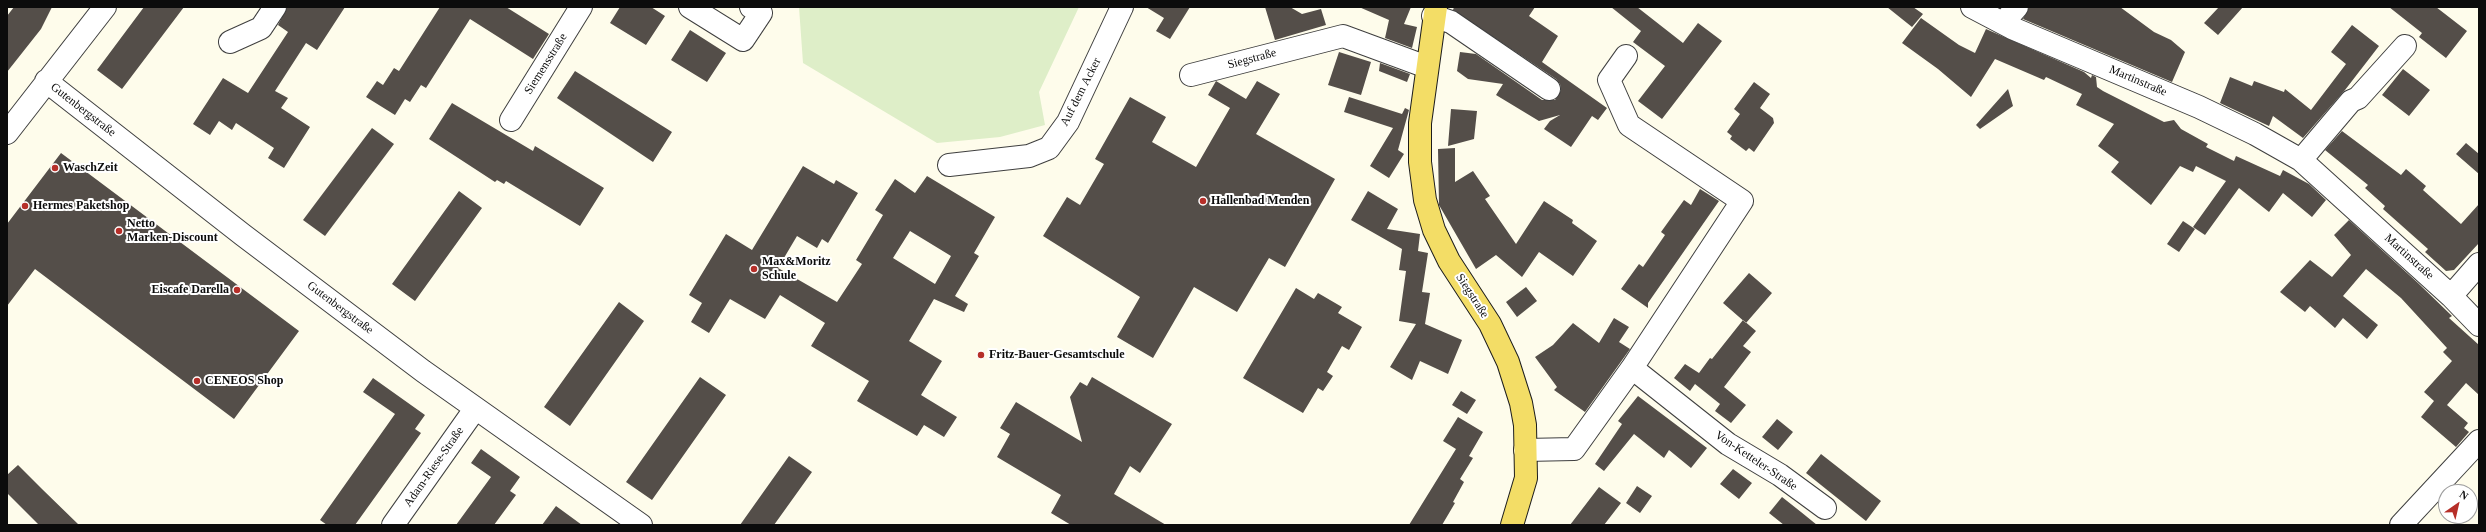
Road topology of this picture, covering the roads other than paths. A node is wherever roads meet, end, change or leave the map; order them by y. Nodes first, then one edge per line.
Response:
1 (105, 7) edge
2 (274, 7) edge
3 (581, 7) edge
4 (690, 7) edge
5 (751, 7) edge
6 (1122, 7) edge
7 (1972, 7) edge
8 (2017, 7) edge
9 (1434, 12) edge
10 (2003, 23) junction
11 (230, 42) dead end
12 (2405, 46) dead end
13 (1626, 56) dead end
14 (1427, 67) junction
15 (1191, 75) dead end
16 (46, 82) junction
17 (1549, 89) dead end
18 (511, 120) dead end
19 (7, 134) edge
20 (2301, 160) junction
21 (949, 165) dead end
22 (2479, 264) edge
23 (2451, 296) junction
24 (2479, 325) edge
25 (1632, 368) junction
26 (475, 409) junction
27 (2479, 441) edge
28 (1526, 450) junction
29 (1825, 508) dead end
30 (2396, 523) edge
31 (393, 525) edge
32 (641, 525) edge
33 (1512, 525) edge

1 - 16 street
2 - 11 street
3 - 18 street, Siemensstraße
4 - 5 street
6 - 21 street, Auf dem Acker
7 - 10 street, Martinstraße
8 - 10 street
9 - 14 main road, Siegstraße
9 - 17 street
10 - 20 street, Martinstraße
12 - 20 street
13 - 25 street
14 - 15 street, Siegstraße
14 - 28 main road, Siegstraße
16 - 19 street
16 - 26 street, Gutenbergstraße
20 - 23 street, Martinstraße
22 - 23 street
23 - 24 street, Martinstraße
25 - 28 street
25 - 29 street, Von-Ketteler-Straße
26 - 31 street, Adam-Riese-Straße
26 - 32 street, Gutenbergstraße
27 - 30 street
28 - 33 main road, Siegstraße

